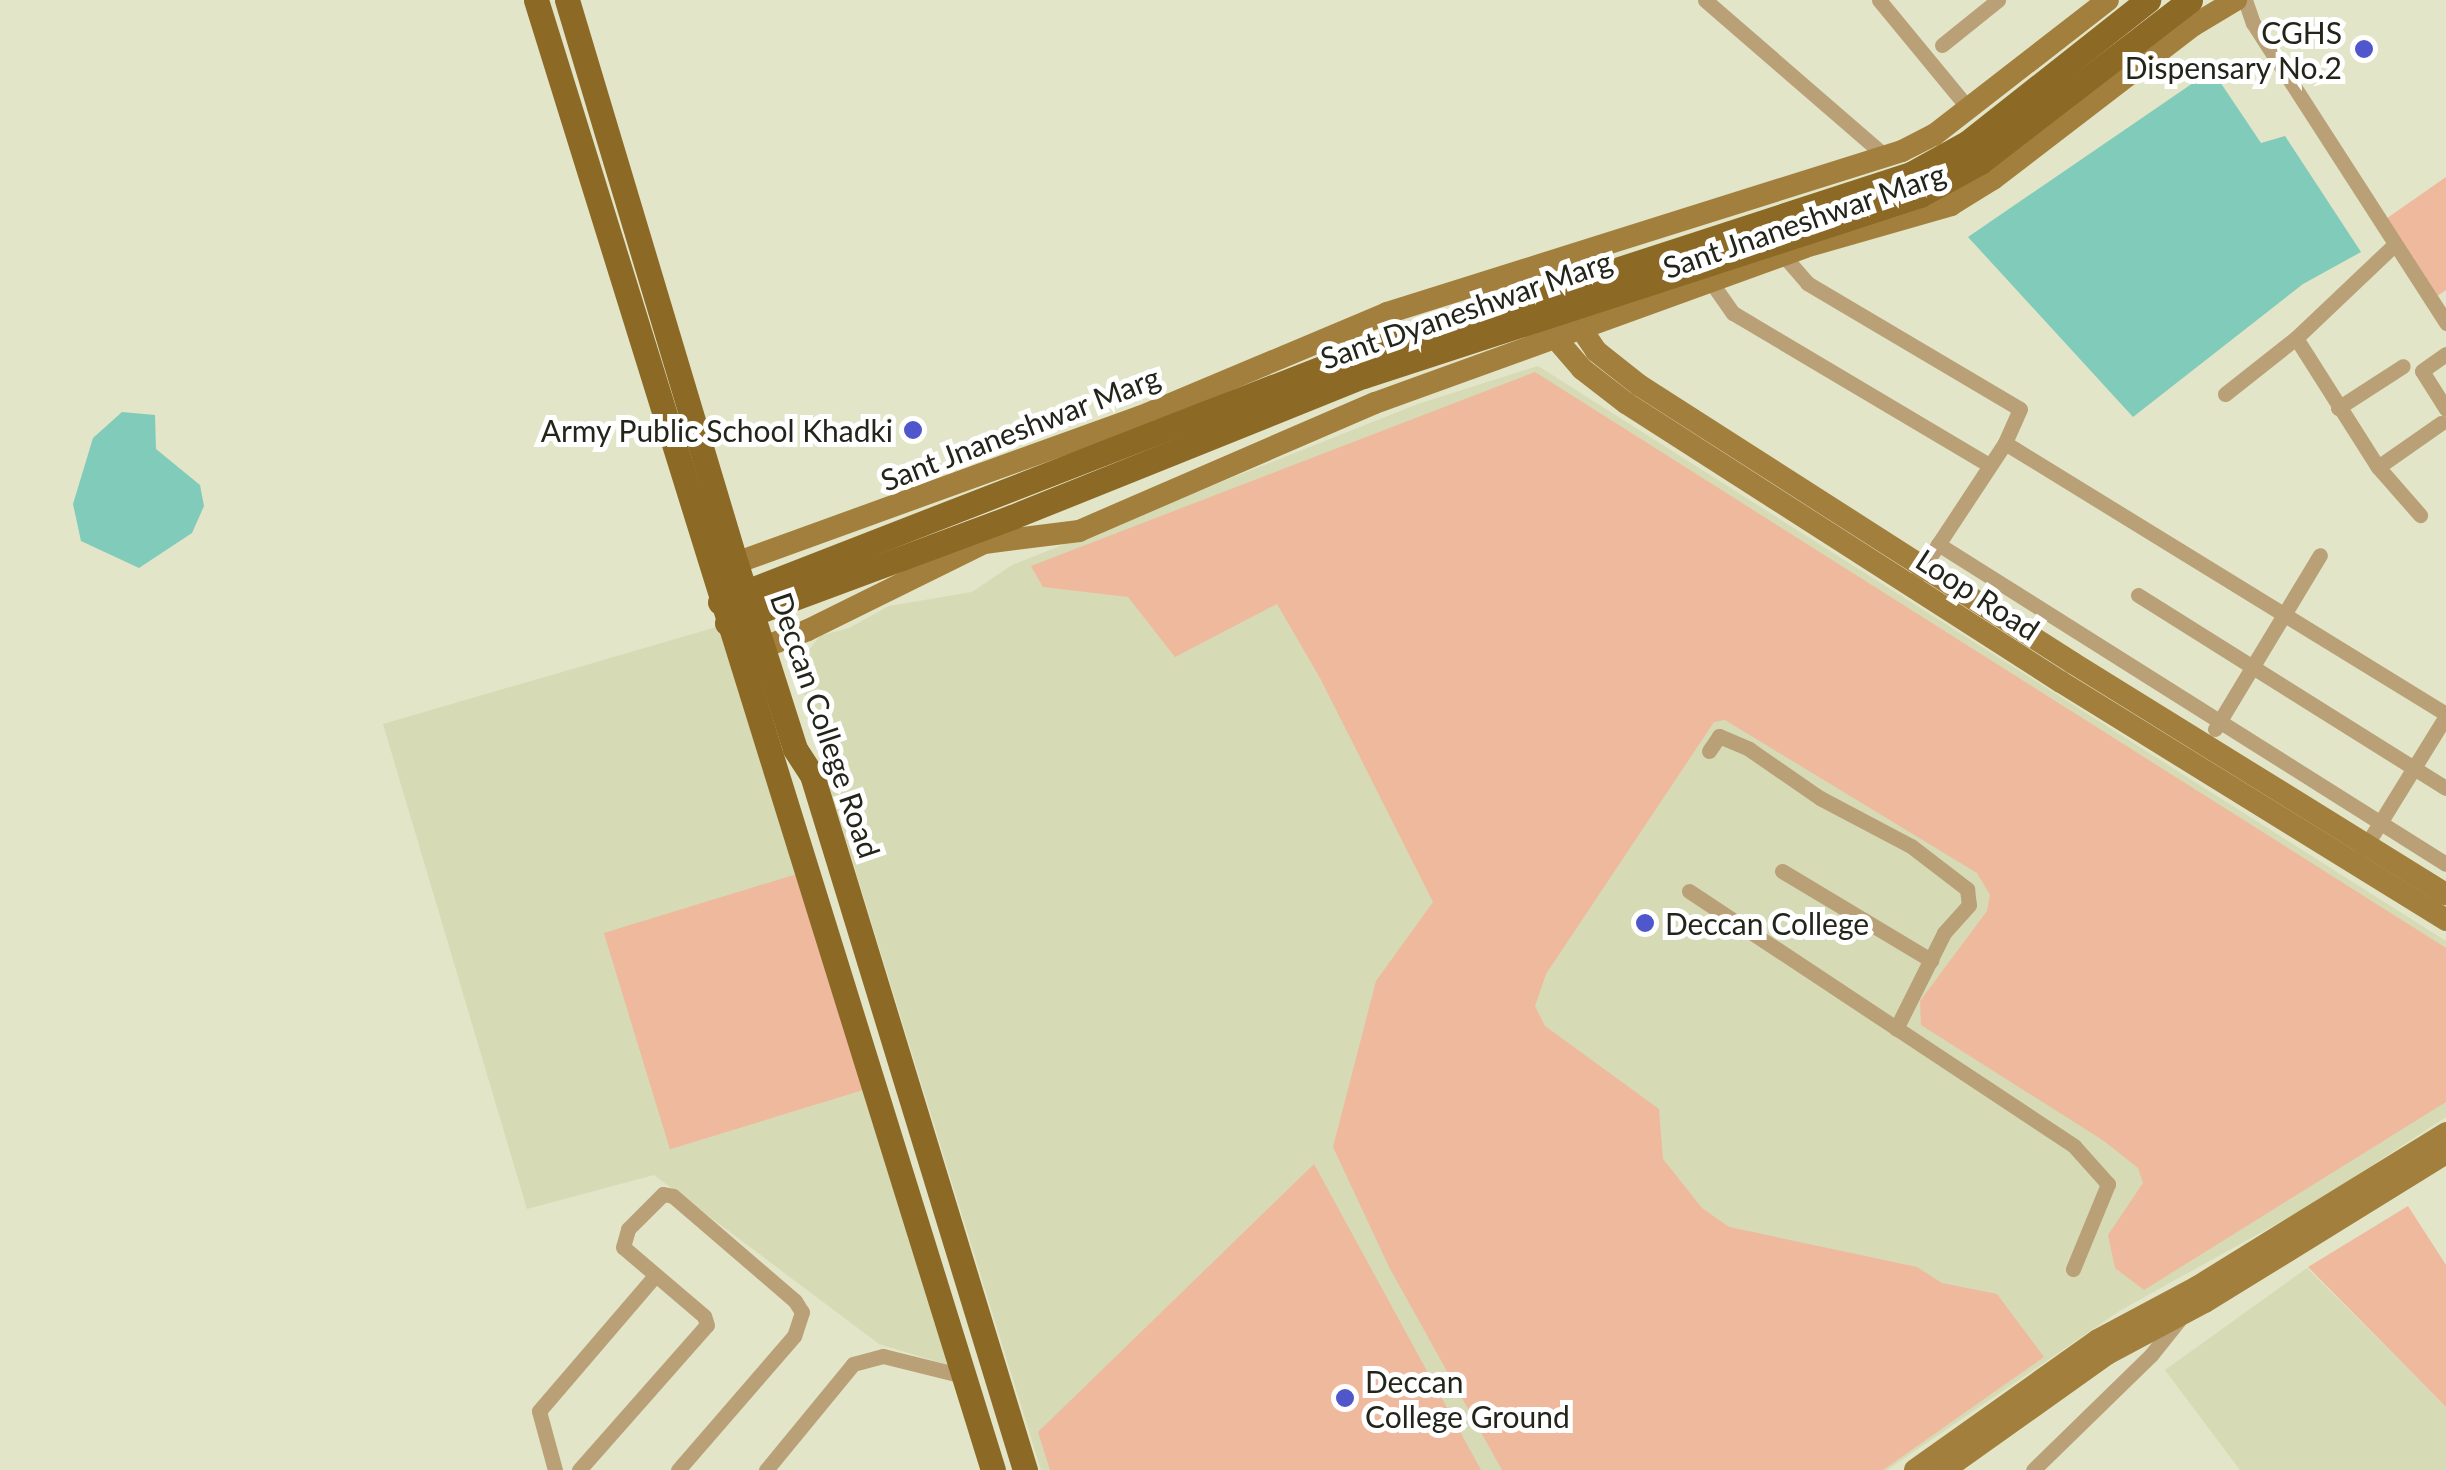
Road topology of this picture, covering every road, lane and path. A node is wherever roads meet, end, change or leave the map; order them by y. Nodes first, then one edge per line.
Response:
1 (536, 0) edge
2 (566, 0) edge
3 (1705, 0) edge
4 (1879, 0) edge
5 (1998, 0) edge
6 (2108, 0) edge
7 (2148, 0) edge
8 (2190, 0) edge
9 (2226, 3) edge
10 (1942, 45) dead end
11 (1968, 108) junction
12 (1886, 157) junction
13 (2394, 244) junction
14 (1783, 255) junction
15 (1543, 264) junction
16 (1712, 282) junction
17 (1560, 313) junction
18 (2446, 324) edge
19 (2296, 338) junction
20 (2446, 354) edge
21 (2403, 366) dead end
22 (2225, 394) dead end
23 (2338, 408) junction
24 (2443, 416) edge
25 (2005, 443) junction
26 (1989, 466) junction
27 (2378, 467) junction
28 (2420, 515) dead end
29 (1013, 527) junction
30 (1938, 544) junction
31 (2320, 556) dead end
32 (723, 568) junction
33 (1917, 576) junction
34 (2138, 596) dead end
35 (750, 604) junction
36 (724, 612) junction
37 (2284, 615) junction
38 (764, 647) junction
39 (738, 656) junction
40 (2252, 667) junction
41 (2446, 715) edge
42 (2218, 723) junction
43 (2205, 745) junction
44 (1709, 751) dead end
45 (2414, 768) junction
46 (2446, 788) edge
47 (2380, 823) junction
48 (2360, 854) junction
49 (2446, 864) edge
50 (1782, 871) dead end
51 (1689, 891) dead end
52 (2446, 894) edge
53 (2446, 920) edge
54 (1931, 960) junction
55 (1896, 1029) junction
56 (2446, 1133) edge
57 (2446, 1153) edge
58 (2073, 1269) dead end
59 (654, 1277) junction
60 (2218, 1284) junction
61 (2185, 1313) junction
62 (964, 1376) junction
63 (988, 1468) edge
64 (555, 1470) edge
65 (580, 1470) edge
66 (678, 1470) edge
67 (766, 1470) edge
68 (1025, 1470) edge
69 (1916, 1470) edge
70 (1944, 1470) edge
71 (2033, 1470) edge

1 - 32 main road, Deccan College Road
2 - 32 main road, Deccan College Road
3 - 12 street
4 - 11 street
5 - 10 street
6 - 11 street, Sant Jnaneshwar Marg
7 - 17 main road, Sant Dyaneshwar Marg
8 - 17 main road, Sant Dyaneshwar Marg
9 - 13 street
9 - 14 street, Sant Jnaneshwar Marg
11 - 12 street, Sant Jnaneshwar Marg
12 - 15 street, Sant Jnaneshwar Marg
13 - 18 street
13 - 19 street
14 - 16 street, Sant Jnaneshwar Marg
14 - 25 street
15 - 17 street, Loop Road
15 - 32 street, Sant Jnaneshwar Marg
16 - 17 street, Sant Jnaneshwar Marg
16 - 26 street
17 - 29 main road, Sant Dyaneshwar Marg
17 - 29 street, Sant Jnaneshwar Marg
17 - 33 street, Loop Road
17 - 35 main road, Sant Dyaneshwar Marg
19 - 22 street
19 - 23 street
20 - 24 street
21 - 23 street
23 - 27 street
24 - 27 street
25 - 26 street
25 - 37 street
26 - 30 street
27 - 28 street
29 - 35 main road, Sant Dyaneshwar Marg
29 - 38 street, Sant Jnaneshwar Marg
30 - 33 street
30 - 42 street
31 - 37 street
32 - 35 main road, Deccan College Road
32 - 36 main road, Deccan College Road
33 - 43 street, Loop Road
33 - 48 street, Loop Road
34 - 40 street
35 - 36 main road, Sant Dyaneshwar Marg
35 - 38 main road, Deccan College Road
36 - 39 main road, Deccan College Road
37 - 40 street
37 - 41 street
38 - 39 street, Sant Jnaneshwar Marg
38 - 68 main road, Deccan College Road
39 - 62 main road, Deccan College Road
40 - 42 street
40 - 45 street
41 - 45 street
42 - 43 street
42 - 47 street
43 - 48 street, Loop Road
44 - 54 street
45 - 46 street
45 - 47 street
47 - 48 street
47 - 49 street
48 - 52 street, Loop Road
48 - 53 street, Loop Road
50 - 54 street
51 - 55 street
54 - 55 street
55 - 58 street
56 - 60 street
57 - 60 street
59 - 64 street
59 - 65 street
59 - 66 street
60 - 61 street
60 - 69 street
61 - 70 street
61 - 71 street
62 - 63 main road, Deccan College Road
62 - 67 street

